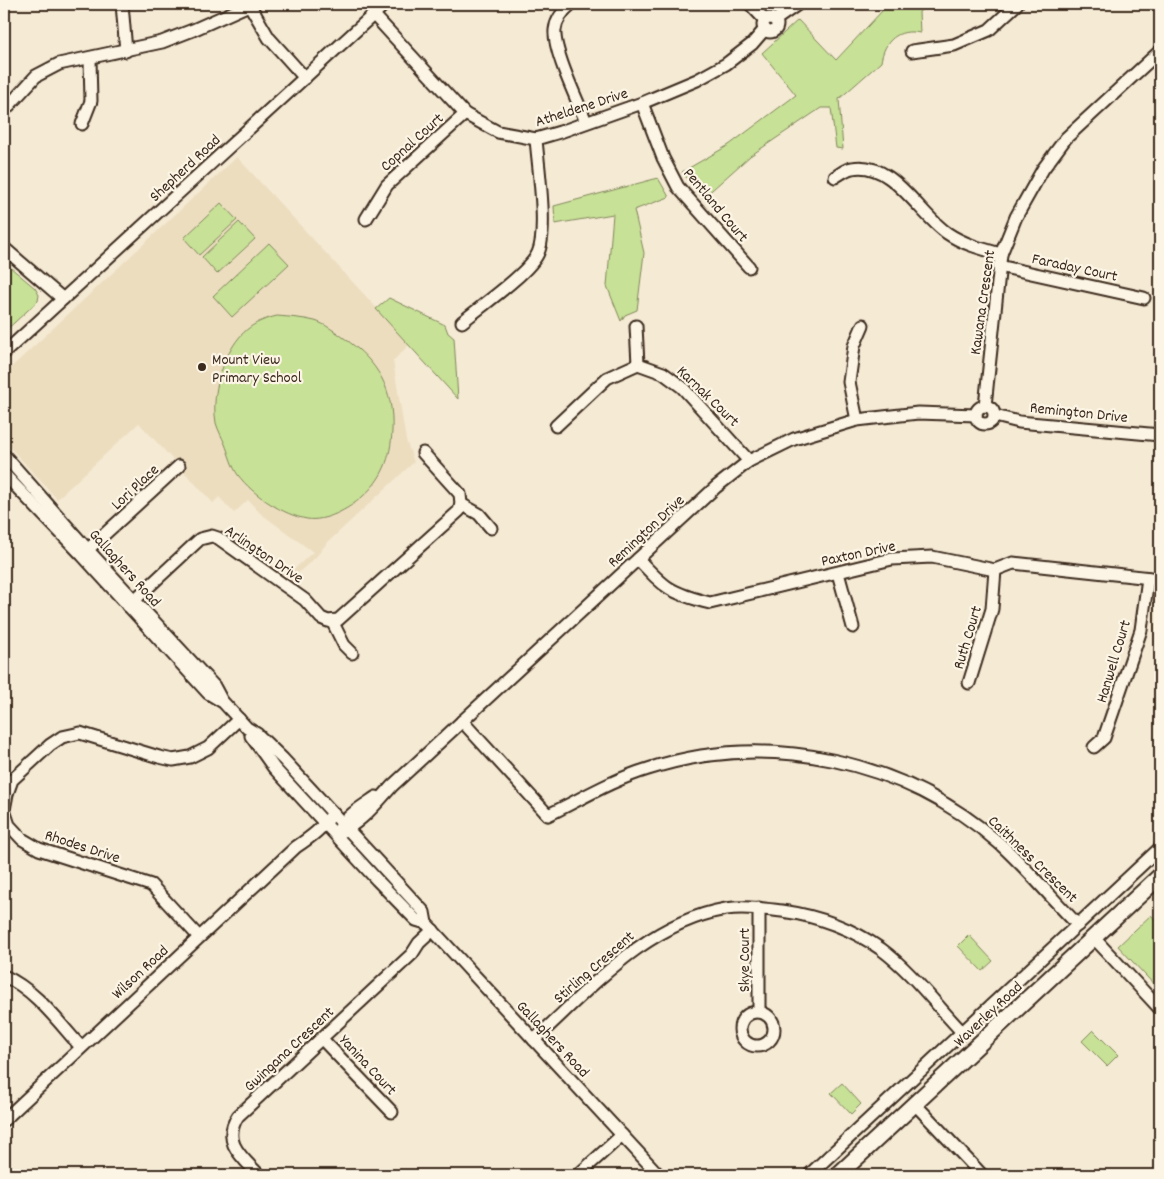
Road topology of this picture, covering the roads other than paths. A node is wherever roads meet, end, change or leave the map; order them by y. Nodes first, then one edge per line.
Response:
1 (122, 4) edge
2 (249, 4) edge
3 (385, 4) edge
4 (571, 4) edge
5 (750, 4) edge
6 (798, 4) edge
7 (1017, 4) edge
8 (373, 14) junction
9 (768, 24) junction
10 (126, 51) junction
11 (912, 51) dead end
12 (1160, 51) edge
13 (90, 59) junction
14 (304, 78) junction
15 (642, 103) junction
16 (4, 111) edge
17 (465, 114) junction
18 (586, 122) junction
19 (82, 124) dead end
20 (536, 139) junction
21 (835, 177) dead end
22 (366, 219) dead end
23 (4, 248) edge
24 (1000, 260) junction
25 (749, 267) dead end
26 (1144, 298) dead end
27 (63, 299) junction
28 (462, 322) dead end
29 (863, 325) dead end
30 (636, 326) dead end
31 (4, 353) edge
32 (638, 364) junction
33 (984, 406) junction
34 (976, 415) junction
35 (995, 416) junction
36 (857, 420) junction
37 (556, 426) dead end
38 (1160, 436) edge
39 (423, 453) dead end
40 (4, 455) edge
41 (749, 461) junction
42 (179, 466) dead end
43 (4, 474) edge
44 (461, 504) junction
45 (491, 528) dead end
46 (85, 553) junction
47 (638, 559) junction
48 (995, 570) junction
49 (838, 573) junction
50 (1154, 579) edge
51 (131, 603) junction
52 (332, 620) junction
53 (853, 627) dead end
54 (352, 653) dead end
55 (969, 683) dead end
56 (462, 721) junction
57 (249, 730) junction
58 (1094, 748) dead end
59 (273, 757) junction
60 (392, 786) junction
61 (333, 813) junction
62 (365, 816) junction
63 (323, 822) junction
64 (345, 826) junction
65 (336, 835) junction
66 (357, 840) junction
67 (1160, 848) edge
68 (1160, 876) edge
69 (759, 908) junction
70 (1078, 925) junction
71 (433, 929) junction
72 (199, 937) junction
73 (1094, 938) junction
74 (4, 976) edge
75 (1024, 976) junction
76 (1037, 991) junction
77 (1160, 1009) edge
78 (759, 1012) dead end
79 (963, 1033) junction
80 (322, 1039) junction
81 (534, 1040) junction
82 (81, 1047) junction
83 (915, 1104) junction
84 (392, 1112) dead end
85 (4, 1120) edge
86 (622, 1135) junction
87 (810, 1174) dead end
88 (259, 1175) edge
89 (578, 1175) edge
90 (659, 1175) edge
91 (838, 1175) edge
92 (982, 1175) edge

1 - 10 street
2 - 10 street
2 - 14 street
3 - 8 street, Shepherd Road
4 - 18 street
5 - 9 street
6 - 9 street, Atheldene Drive
7 - 11 street
8 - 14 street, Shepherd Road
8 - 17 street, Atheldene Drive
9 - 15 street, Atheldene Drive
10 - 13 street
12 - 24 street, Kawana Crescent
13 - 16 street
13 - 19 street
14 - 27 street, Shepherd Road
15 - 18 street, Atheldene Drive
15 - 25 street, Pentland Court
17 - 20 street, Atheldene Drive
17 - 22 street, Copnal Court
18 - 20 street, Atheldene Drive
20 - 28 street
21 - 24 street, Faraday Court
23 - 27 street
24 - 26 street, Faraday Court
24 - 33 street, Kawana Crescent
27 - 31 street, Shepherd Road
29 - 36 street
30 - 32 street
32 - 37 street
32 - 41 street, Karnak Court
33 - 34 street
33 - 35 street
34 - 35 street
34 - 36 street, Remington Drive
35 - 38 street, Remington Drive
36 - 41 street, Remington Drive
39 - 44 street
40 - 46 street, Gallaghers Road
41 - 47 street, Remington Drive
42 - 46 street, Lori Place
43 - 46 street, Gallaghers Road
44 - 45 street
44 - 52 street
46 - 51 street, Gallaghers Road
47 - 49 street, Paxton Drive
47 - 56 street, Remington Drive
48 - 49 street, Paxton Drive
48 - 50 street, Paxton Drive
48 - 55 street, Ruth Court
49 - 53 street
50 - 58 street, Hanwell Court
51 - 52 street, Arlington Drive
51 - 57 street, Gallaghers Road
52 - 54 street
56 - 60 street, Remington Drive
56 - 70 street, Caithness Crescent
57 - 59 street, Gallaghers Road
57 - 72 street, Rhodes Drive
59 - 61 street, Gallaghers Road
59 - 63 street, Gallaghers Road
60 - 62 street, Remington Drive
60 - 64 street, Remington Drive
61 - 63 street
61 - 64 street, Gallaghers Road
62 - 64 street, Remington Drive
62 - 66 street
63 - 65 street, Gallaghers Road
63 - 72 street, Wilson Road
64 - 65 street
64 - 66 street, Gallaghers Road
65 - 71 street, Gallaghers Road
66 - 71 street, Gallaghers Road
67 - 70 street
68 - 73 main road, Waverley Road
69 - 78 street, Skye Court
69 - 79 street, Stirling Crescent
69 - 81 street, Stirling Crescent
70 - 75 street
71 - 80 street, Gwingana Crescent
71 - 81 street, Gallaghers Road
72 - 82 street, Wilson Road
73 - 76 main road, Waverley Road
73 - 77 street
74 - 82 street
75 - 76 street
75 - 79 street
76 - 83 main road, Waverley Road
79 - 87 street
80 - 84 street, Yanina Court
80 - 88 street, Gwingana Crescent
81 - 86 street, Gallaghers Road
82 - 85 street, Wilson Road
83 - 91 main road, Waverley Road
83 - 92 street
86 - 89 street
86 - 90 street, Gallaghers Road

